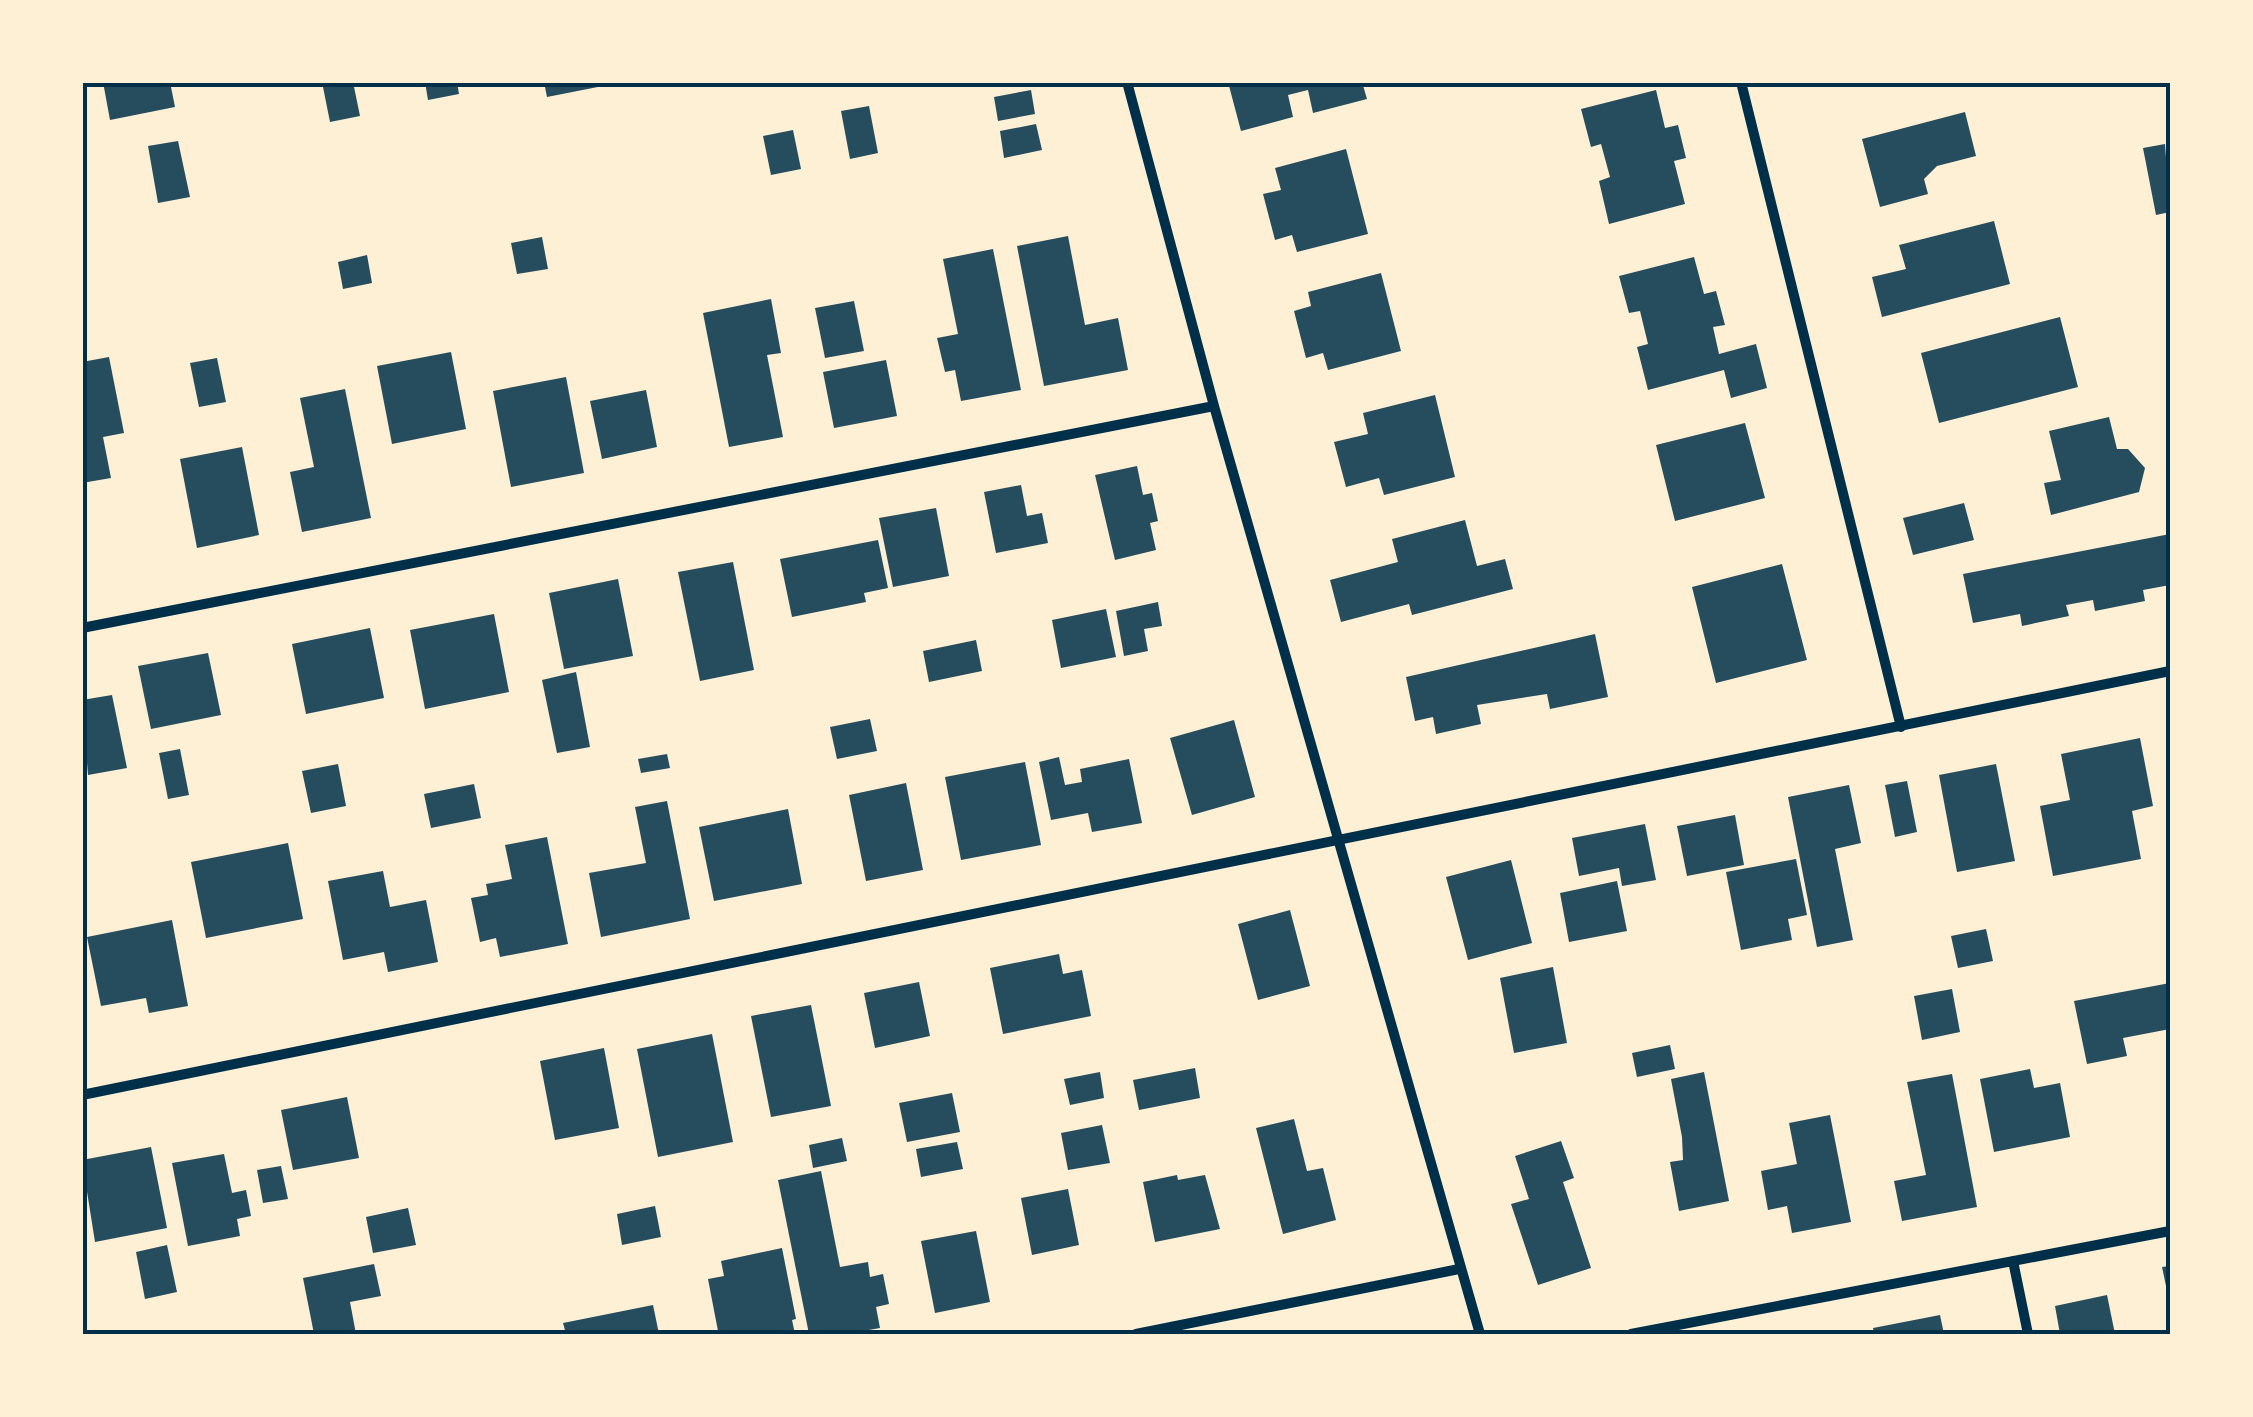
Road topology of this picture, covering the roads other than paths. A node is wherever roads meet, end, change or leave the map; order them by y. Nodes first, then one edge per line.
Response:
1 (1127, 82) edge
2 (1740, 82) edge
3 (1214, 406) junction
4 (82, 628) edge
5 (2170, 671) edge
6 (1901, 727) junction
7 (1338, 840) junction
8 (82, 1095) edge
9 (2170, 1230) edge
10 (2013, 1261) junction
11 (1459, 1269) junction
12 (1136, 1334) edge
13 (1480, 1334) edge
14 (1632, 1334) edge
15 (2028, 1334) edge

1 - 3 street
2 - 6 street
3 - 4 street
3 - 7 street
5 - 6 street
6 - 7 street
7 - 8 street
7 - 11 street
9 - 10 street
10 - 14 street
10 - 15 street
11 - 12 street
11 - 13 street

